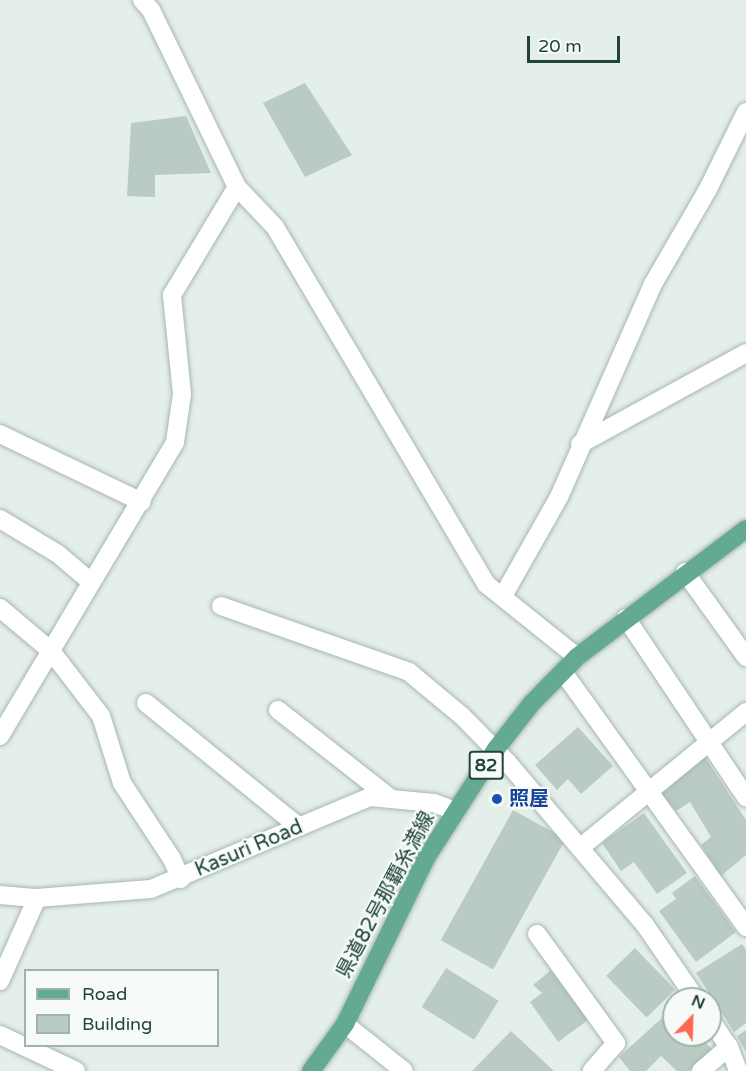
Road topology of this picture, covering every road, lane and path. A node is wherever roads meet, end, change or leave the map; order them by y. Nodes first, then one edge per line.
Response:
1 (142, 0) edge
2 (746, 112) edge
3 (237, 187) junction
4 (746, 352) edge
5 (0, 434) edge
6 (580, 444) junction
7 (142, 502) junction
8 (0, 519) edge
9 (746, 529) edge
10 (685, 572) junction
11 (91, 582) junction
12 (503, 596) junction
13 (221, 606) dead end
14 (0, 608) edge
15 (626, 618) junction
16 (51, 651) junction
17 (577, 657) junction
18 (746, 657) edge
19 (563, 672) junction
20 (146, 703) dead end
21 (278, 710) dead end
22 (746, 712) edge
23 (5, 716) edge
24 (0, 736) edge
25 (708, 740) junction
26 (496, 749) junction
27 (647, 791) junction
28 (389, 797) junction
29 (746, 797) edge
30 (455, 811) junction
31 (299, 827) junction
32 (581, 847) junction
33 (181, 879) junction
34 (0, 896) edge
35 (37, 898) junction
36 (746, 927) edge
37 (537, 934) dead end
38 (0, 981) edge
39 (688, 987) edge
40 (345, 1024) junction
41 (0, 1035) edge
42 (722, 1037) edge
43 (24, 1046) edge
44 (25, 1047) edge
45 (729, 1047) junction
46 (602, 1068) edge
47 (76, 1071) edge
48 (311, 1071) edge
49 (404, 1071) edge
50 (701, 1071) edge
51 (738, 1071) edge

1 - 3 street
2 - 6 street
3 - 7 street
3 - 12 street
4 - 6 street
5 - 7 street
6 - 12 street
7 - 11 street
8 - 11 street
9 - 10 main road, 県道82号那覇糸満線 / 82
10 - 15 main road, 県道82号那覇糸満線 / 82
10 - 18 street
11 - 16 street
12 - 17 street
13 - 26 street
14 - 16 street, Kasuri Road
15 - 17 main road, 県道82号那覇糸満線 / 82
15 - 25 street
16 - 23 street
16 - 33 street, Kasuri Road
17 - 19 main road, 県道82号那覇糸満線 / 82
19 - 26 main road, 県道82号那覇糸満線 / 82
19 - 27 street
20 - 31 street
21 - 28 street
22 - 25 street
23 - 24 street
25 - 27 street
25 - 29 street
26 - 30 main road, 県道82号那覇糸満線 / 82
26 - 32 street
27 - 32 street
27 - 36 street
28 - 30 street, Kasuri Road
28 - 31 street, Kasuri Road
30 - 40 main road, 県道82号那覇糸満線 / 82
31 - 33 street, Kasuri Road
32 - 39 street
33 - 35 street
34 - 35 street
35 - 38 street
37 - 46 street
40 - 48 main road, 県道82号那覇糸満線 / 82
40 - 49 street
41 - 43 street
42 - 45 street
44 - 47 street
45 - 50 street
45 - 51 street

